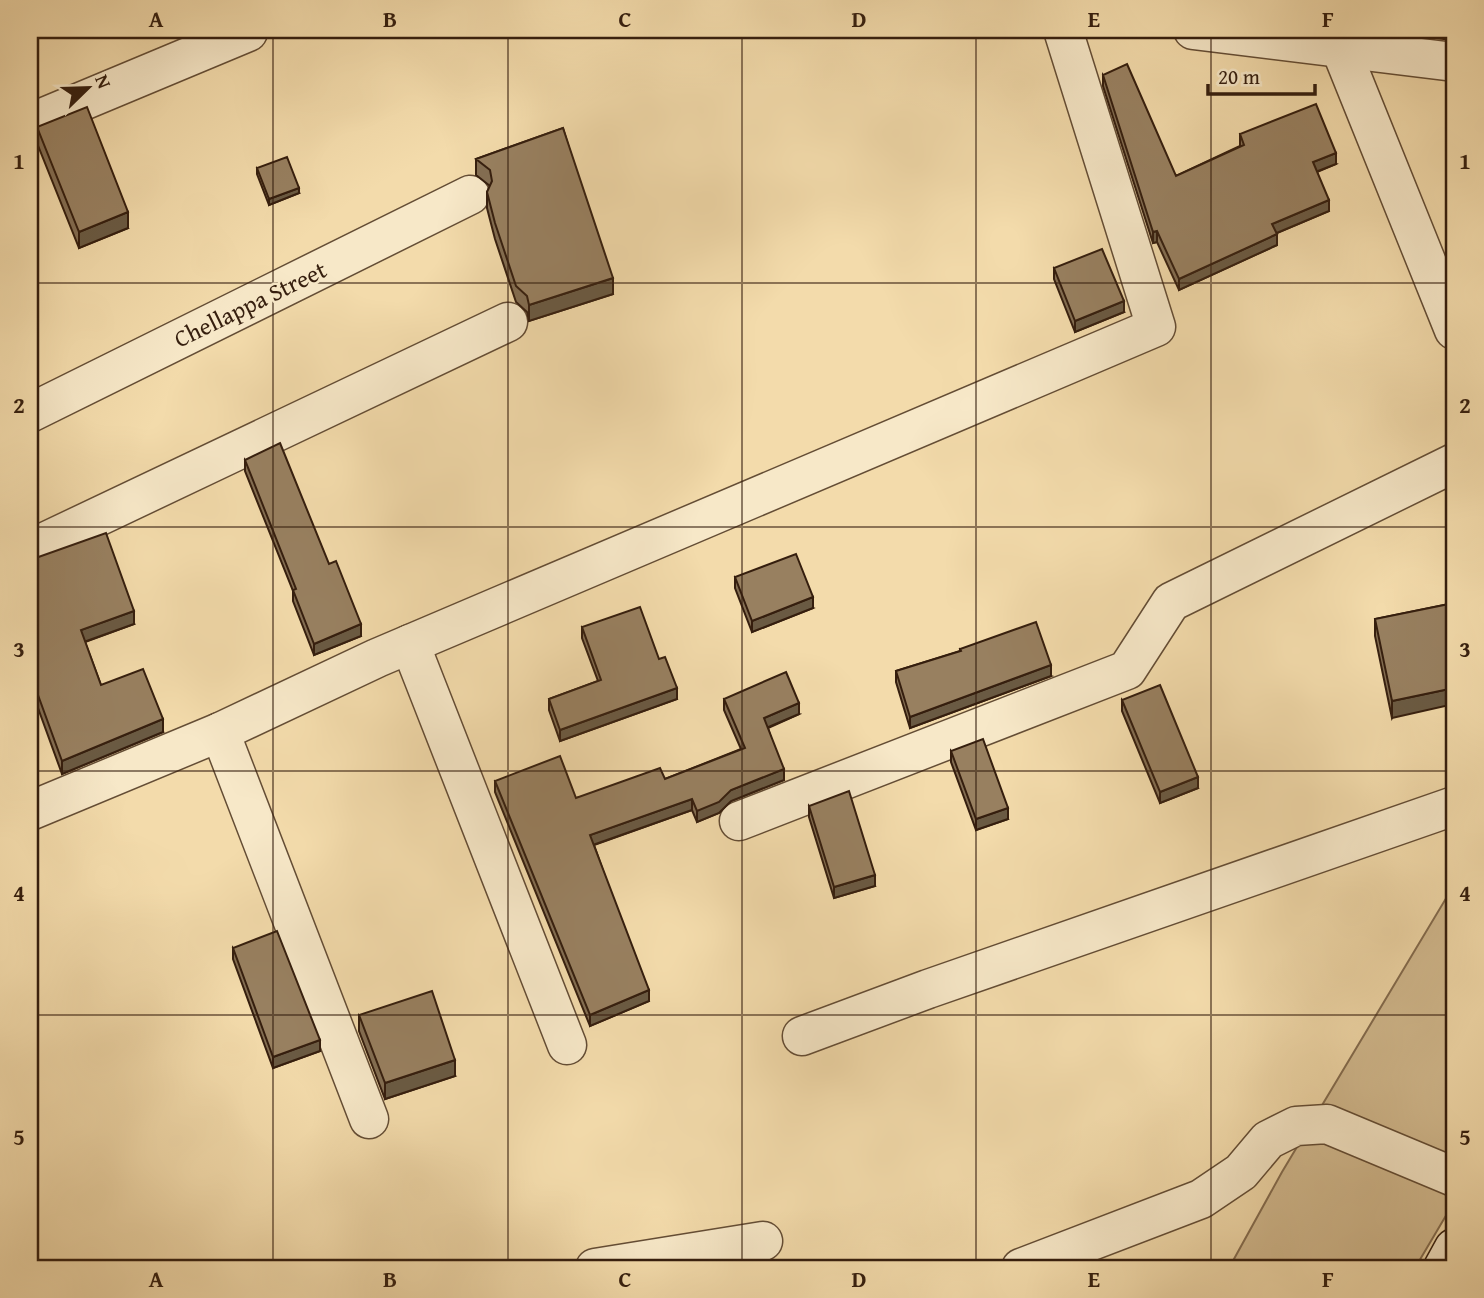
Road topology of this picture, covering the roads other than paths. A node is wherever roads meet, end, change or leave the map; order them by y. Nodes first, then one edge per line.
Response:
1 (1063, 30) edge
2 (1193, 30) edge
3 (248, 32) dead end
4 (1337, 39) edge
5 (1454, 62) edge
6 (30, 122) edge
7 (470, 195) dead end
8 (508, 322) dead end
9 (1454, 330) edge
10 (30, 413) edge
11 (1454, 463) edge
12 (30, 548) edge
13 (410, 644) junction
14 (220, 732) junction
15 (1454, 806) edge
16 (30, 811) edge
17 (739, 821) dead end
18 (802, 1036) dead end
19 (567, 1045) dead end
20 (369, 1119) dead end
21 (1454, 1177) edge
22 (763, 1241) dead end
23 (1454, 1248) edge
24 (595, 1268) edge
25 (1021, 1268) edge
26 (1443, 1268) edge

1 - 13 street
2 - 4 street
3 - 6 street
4 - 5 street
4 - 9 street
7 - 10 street, Chellappa Street
8 - 12 street
11 - 17 street
13 - 14 street
13 - 19 street
14 - 16 street
14 - 20 street
15 - 18 street
21 - 25 street
22 - 24 street
23 - 26 street

